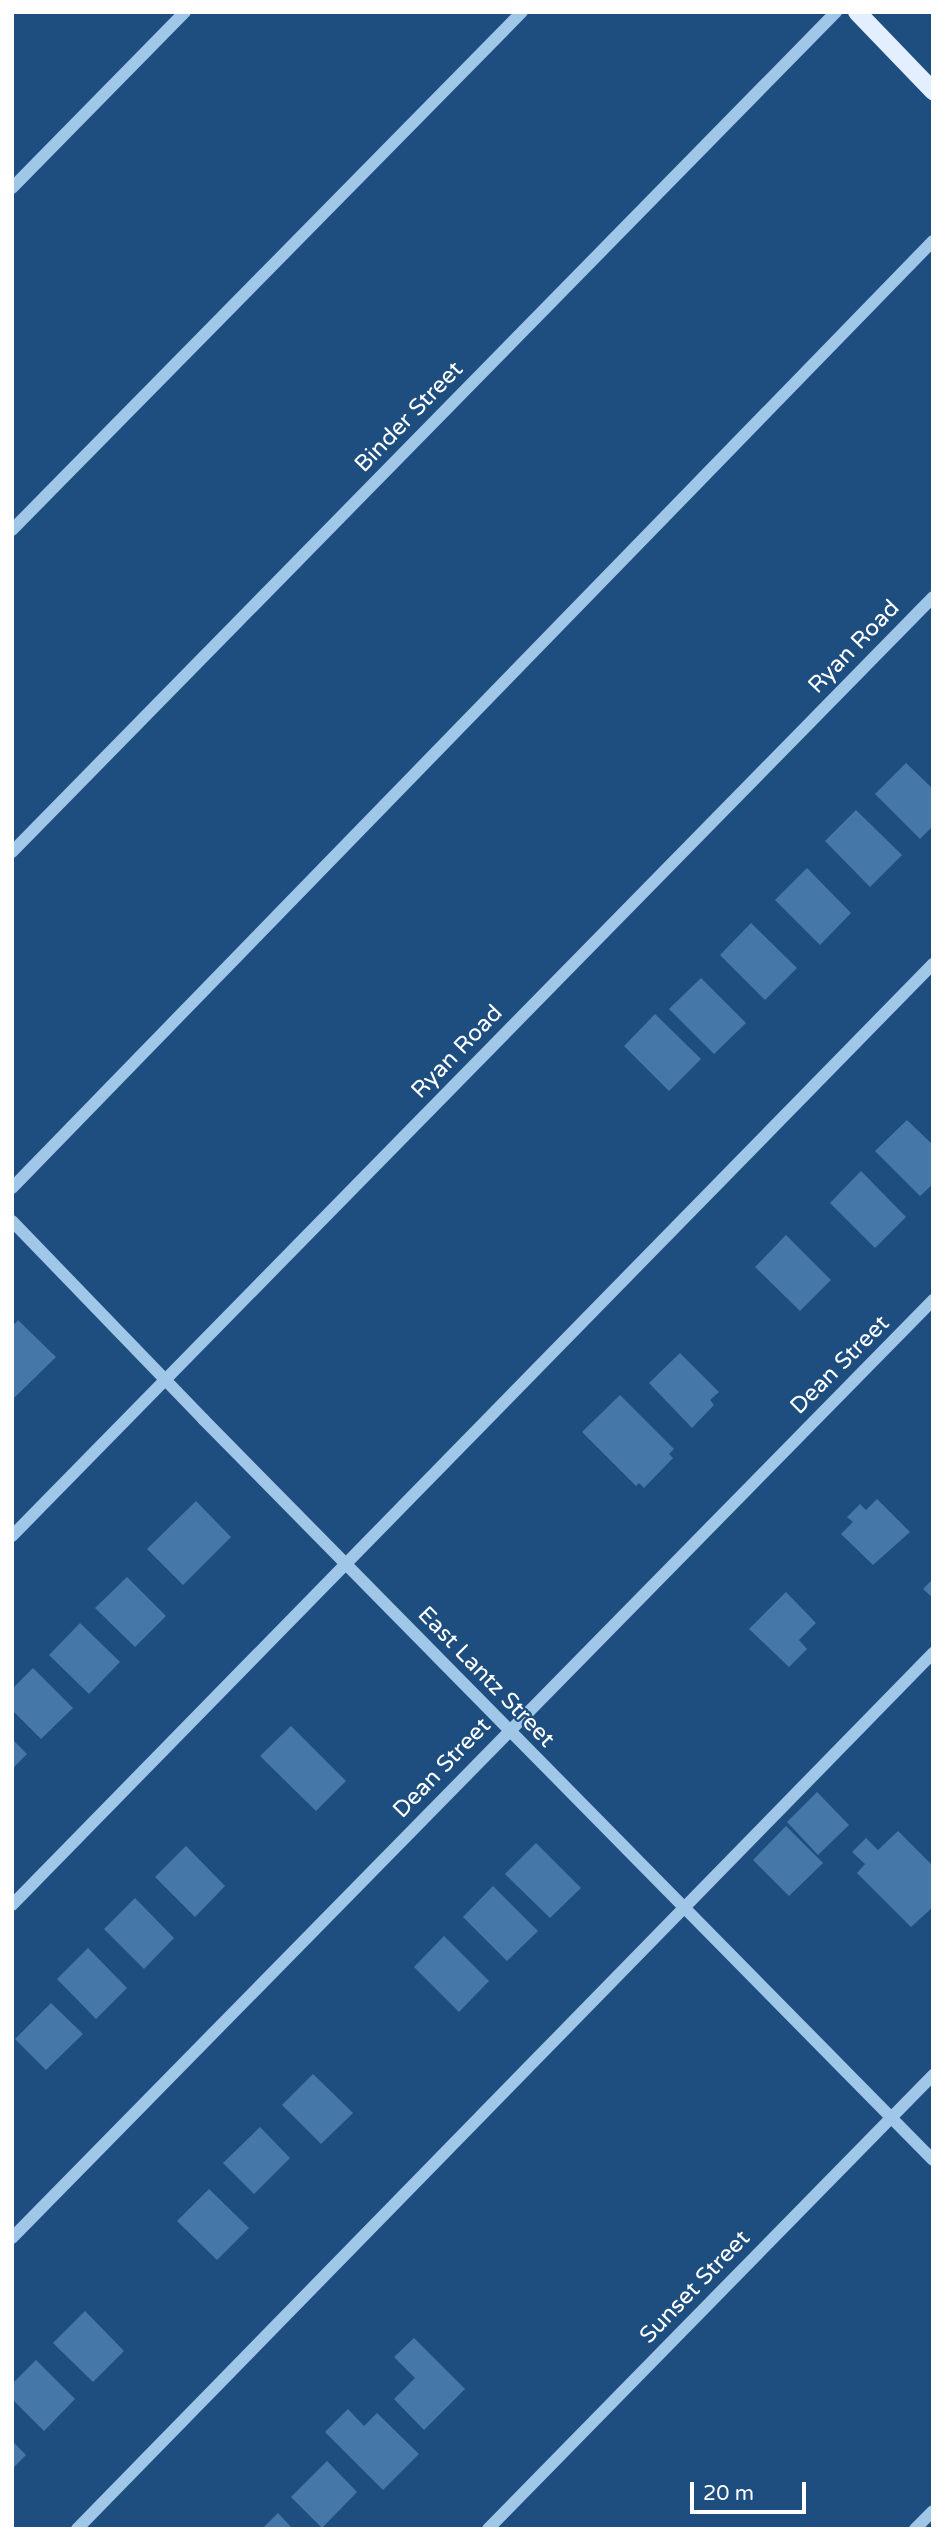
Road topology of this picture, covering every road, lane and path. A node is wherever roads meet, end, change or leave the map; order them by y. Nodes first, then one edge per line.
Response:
1 (185, 12) edge
2 (522, 12) edge
3 (836, 12) edge
4 (857, 12) edge
5 (933, 91) edge
6 (12, 188) edge
7 (933, 241) edge
8 (12, 530) edge
9 (933, 597) edge
10 (12, 852) edge
11 (933, 964) edge
12 (12, 1188) edge
13 (12, 1221) edge
14 (933, 1300) edge
15 (165, 1380) junction
16 (12, 1536) edge
17 (347, 1565) junction
18 (933, 1653) edge
19 (509, 1730) junction
20 (12, 1905) edge
21 (683, 1907) junction
22 (933, 2075) edge
23 (891, 2117) junction
24 (933, 2160) edge
25 (12, 2238) edge
26 (933, 2511) edge
27 (77, 2529) edge
28 (488, 2529) edge
29 (915, 2529) edge

1 - 6 street
2 - 8 street
3 - 10 street, Binder Street
4 - 5 main road
7 - 12 street
9 - 15 street, Ryan Road
11 - 17 street
13 - 15 street, East Lantz Street
14 - 19 street, Dean Street
15 - 16 street, Ryan Road
15 - 17 street, East Lantz Street
17 - 19 street, East Lantz Street
17 - 20 street
18 - 21 street
19 - 21 street, East Lantz Street
19 - 25 street, Dean Street
21 - 23 street, East Lantz Street
21 - 27 street
22 - 23 street, Sunset Street
23 - 24 street, East Lantz Street
23 - 28 street, Sunset Street
26 - 29 street

